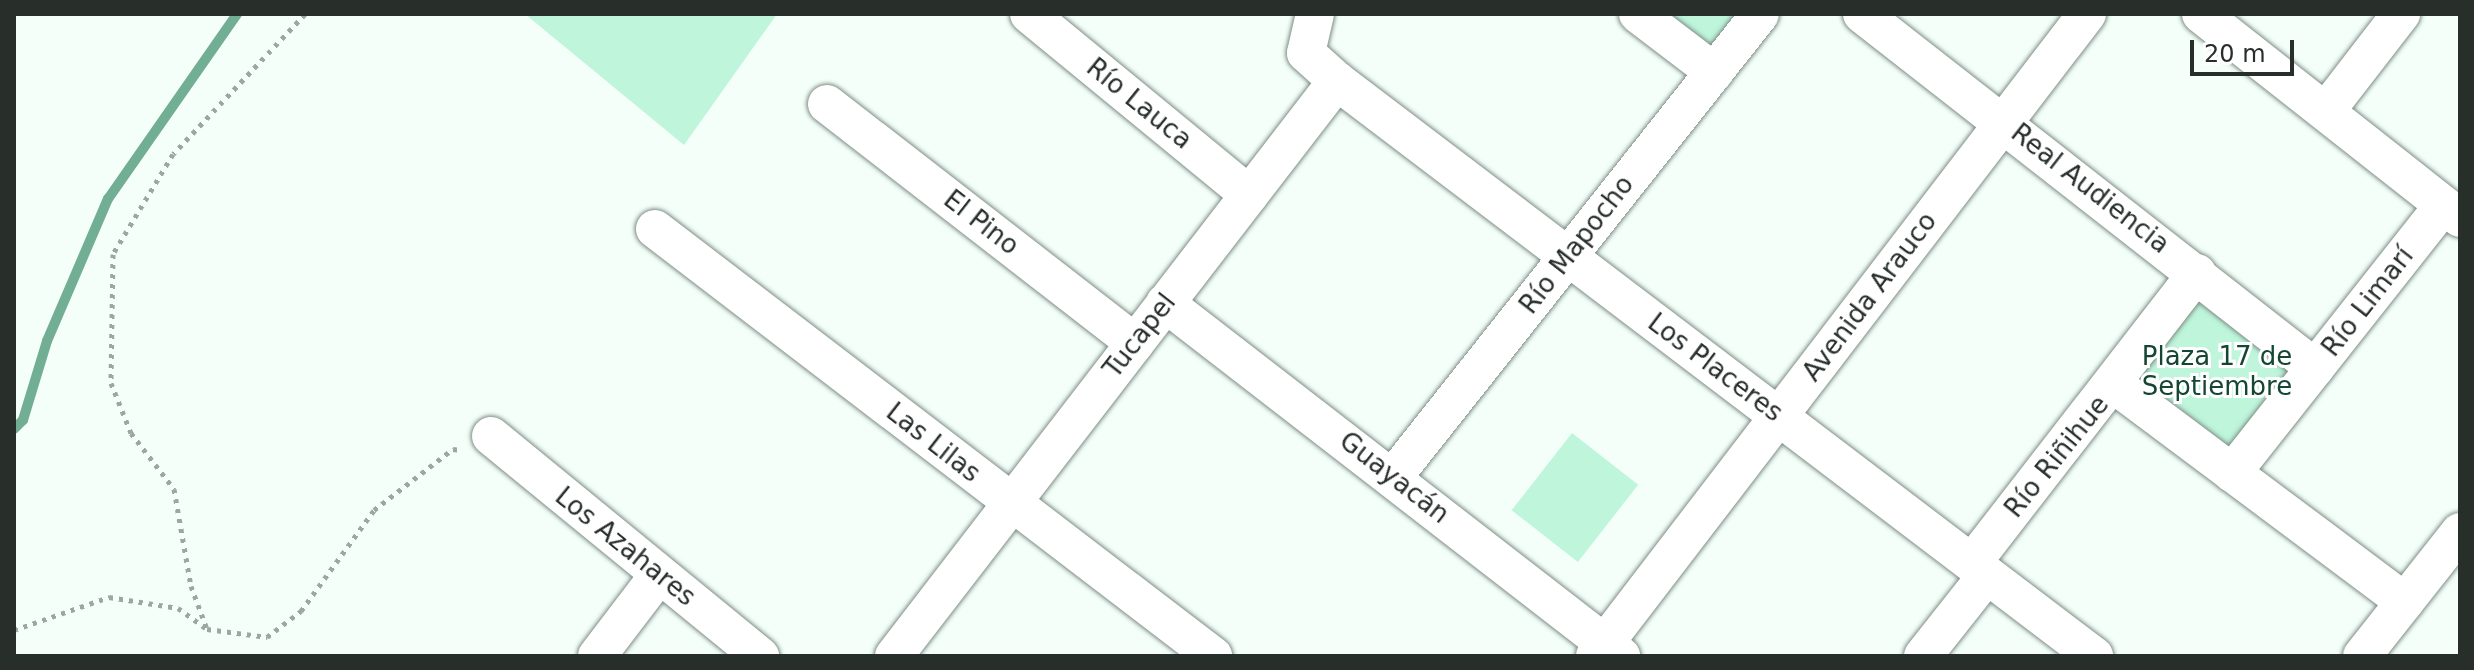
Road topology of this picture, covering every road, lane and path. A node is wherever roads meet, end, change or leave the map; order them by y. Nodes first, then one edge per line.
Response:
1 (305, 14) edge
2 (1029, 14) edge
3 (1315, 14) edge
4 (1638, 14) edge
5 (1760, 14) edge
6 (1862, 14) edge
7 (2087, 14) edge
8 (2201, 14) edge
9 (2401, 14) edge
10 (1714, 72) junction
11 (1337, 81) junction
12 (827, 104) dead end
13 (2326, 111) junction
14 (2004, 122) junction
15 (1249, 195) junction
16 (2452, 212) edge
17 (655, 229) dead end
18 (1568, 256) junction
19 (2197, 273) junction
20 (1165, 303) junction
21 (1135, 343) junction
22 (2315, 368) junction
23 (2115, 385) junction
24 (1779, 416) junction
25 (503, 447) joint
26 (2232, 473) junction
27 (1394, 476) junction
28 (1011, 503) junction
29 (2460, 532) edge
30 (1980, 569) junction
31 (658, 576) junction
32 (2405, 602) junction
33 (207, 629) junction
34 (14, 630) edge
35 (1606, 652) edge
36 (597, 656) edge
37 (760, 656) edge
38 (894, 656) edge
39 (1213, 656) edge
40 (1923, 656) edge
41 (2094, 656) edge
42 (2362, 656) edge

1 - 33 path
2 - 15 street, Río Lauca
3 - 11 street
4 - 10 street
5 - 10 street, Río Mapocho
6 - 14 street, Real Audiencia
7 - 14 street, Avenida Arauco
8 - 13 street
9 - 13 street
10 - 18 street, Río Mapocho
11 - 15 street, Tucapel
11 - 18 street, Los Placeres
12 - 21 street, El Pino
13 - 16 street
14 - 19 street, Real Audiencia
14 - 24 street, Avenida Arauco
15 - 20 street, Tucapel
16 - 22 street, Río Limarí
17 - 28 street, Las Lilas
18 - 24 street, Los Placeres
18 - 27 street, Río Mapocho
19 - 22 street, Real Audiencia
19 - 23 street, Río Riñihue
20 - 21 street, Tucapel
20 - 27 street, Guayacán
21 - 28 street, Tucapel
22 - 26 street, Río Limarí
23 - 26 street
23 - 30 street, Río Riñihue
24 - 30 street, Los Placeres
24 - 35 street, Avenida Arauco
25 - 31 street, Los Azahares
25 - 33 path
26 - 32 street
27 - 35 street, Guayacán
28 - 38 street, Tucapel
28 - 39 street, Las Lilas
29 - 32 street
30 - 40 street, Río Riñihue
30 - 41 street, Los Placeres
31 - 36 street
31 - 37 street, Los Azahares
32 - 42 street
33 - 34 path

